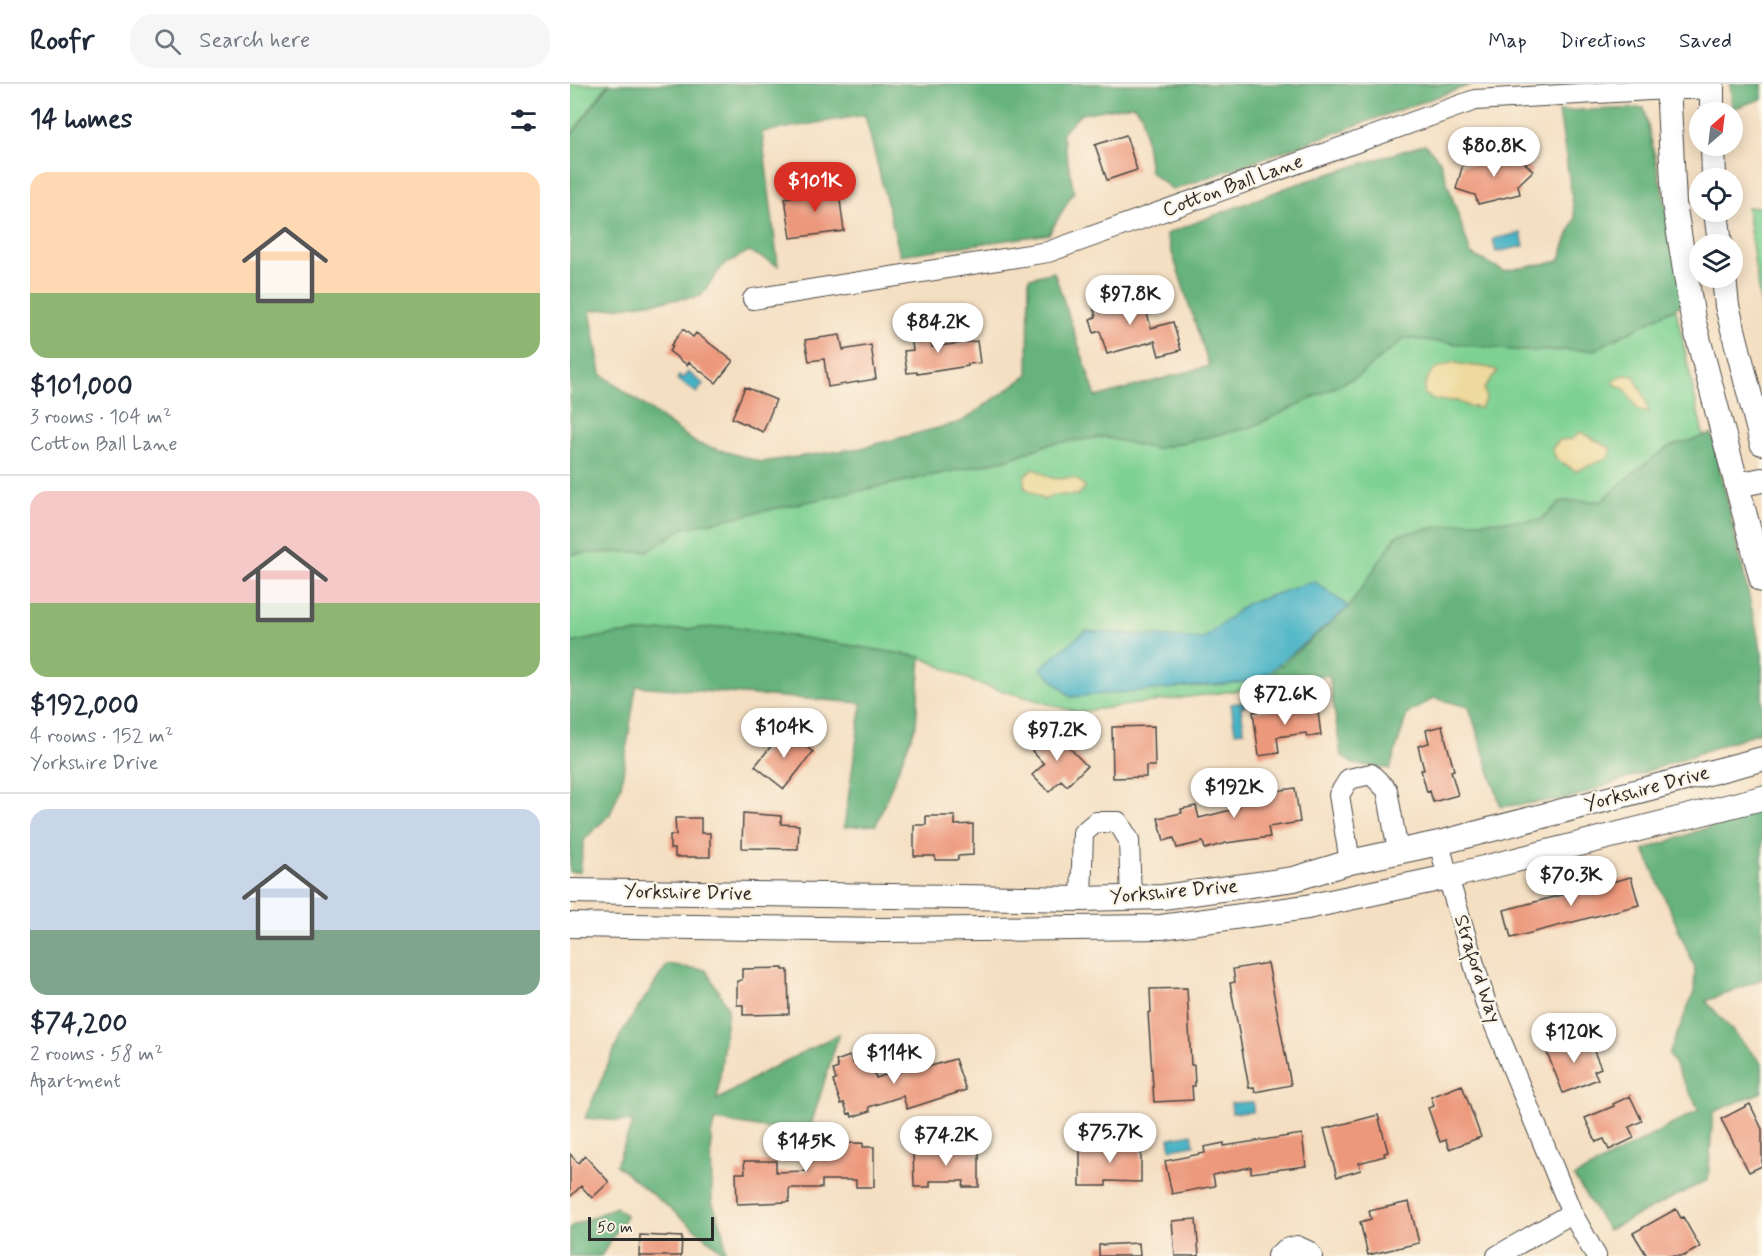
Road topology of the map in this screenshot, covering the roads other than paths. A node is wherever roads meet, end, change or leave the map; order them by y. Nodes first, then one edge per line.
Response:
1 (1668, 86) edge
2 (1712, 86) edge
3 (1712, 102) edge
4 (1725, 288) edge
5 (753, 299) dead end
6 (1727, 306) junction
7 (1693, 319) junction
8 (1762, 442) edge
9 (1762, 480) edge
10 (1737, 485) junction
11 (1762, 580) edge
12 (1762, 759) edge
13 (1762, 798) edge
14 (1440, 843) junction
15 (1398, 851) junction
16 (1350, 862) junction
17 (1448, 877) junction
18 (570, 891) edge
19 (863, 896) junction
20 (1131, 899) junction
21 (1081, 900) junction
22 (570, 926) edge
23 (863, 929) junction
24 (1572, 1214) junction
25 (1277, 1256) edge
26 (1312, 1256) edge
27 (1497, 1256) edge
28 (1596, 1256) edge

1 - 2 street, Cotton Ball Lane
1 - 5 street, Cotton Ball Lane
1 - 7 street
2 - 3 street
4 - 6 street
6 - 7 street
6 - 8 street
7 - 10 street
9 - 10 street
10 - 11 street
12 - 14 street, Yorkshire Drive
13 - 17 street, Yorkshire Drive
14 - 15 street, Yorkshire Drive
14 - 17 street, Straford Way
15 - 16 street, Yorkshire Drive
15 - 16 street
16 - 20 street, Yorkshire Drive
17 - 23 street, Yorkshire Drive
17 - 24 street, Straford Way
18 - 19 street, Yorkshire Drive
19 - 21 street, Yorkshire Drive
19 - 23 street
20 - 21 street, Yorkshire Drive
20 - 21 street
22 - 23 street, Yorkshire Drive
24 - 27 street
24 - 28 street, Straford Way
25 - 26 street

